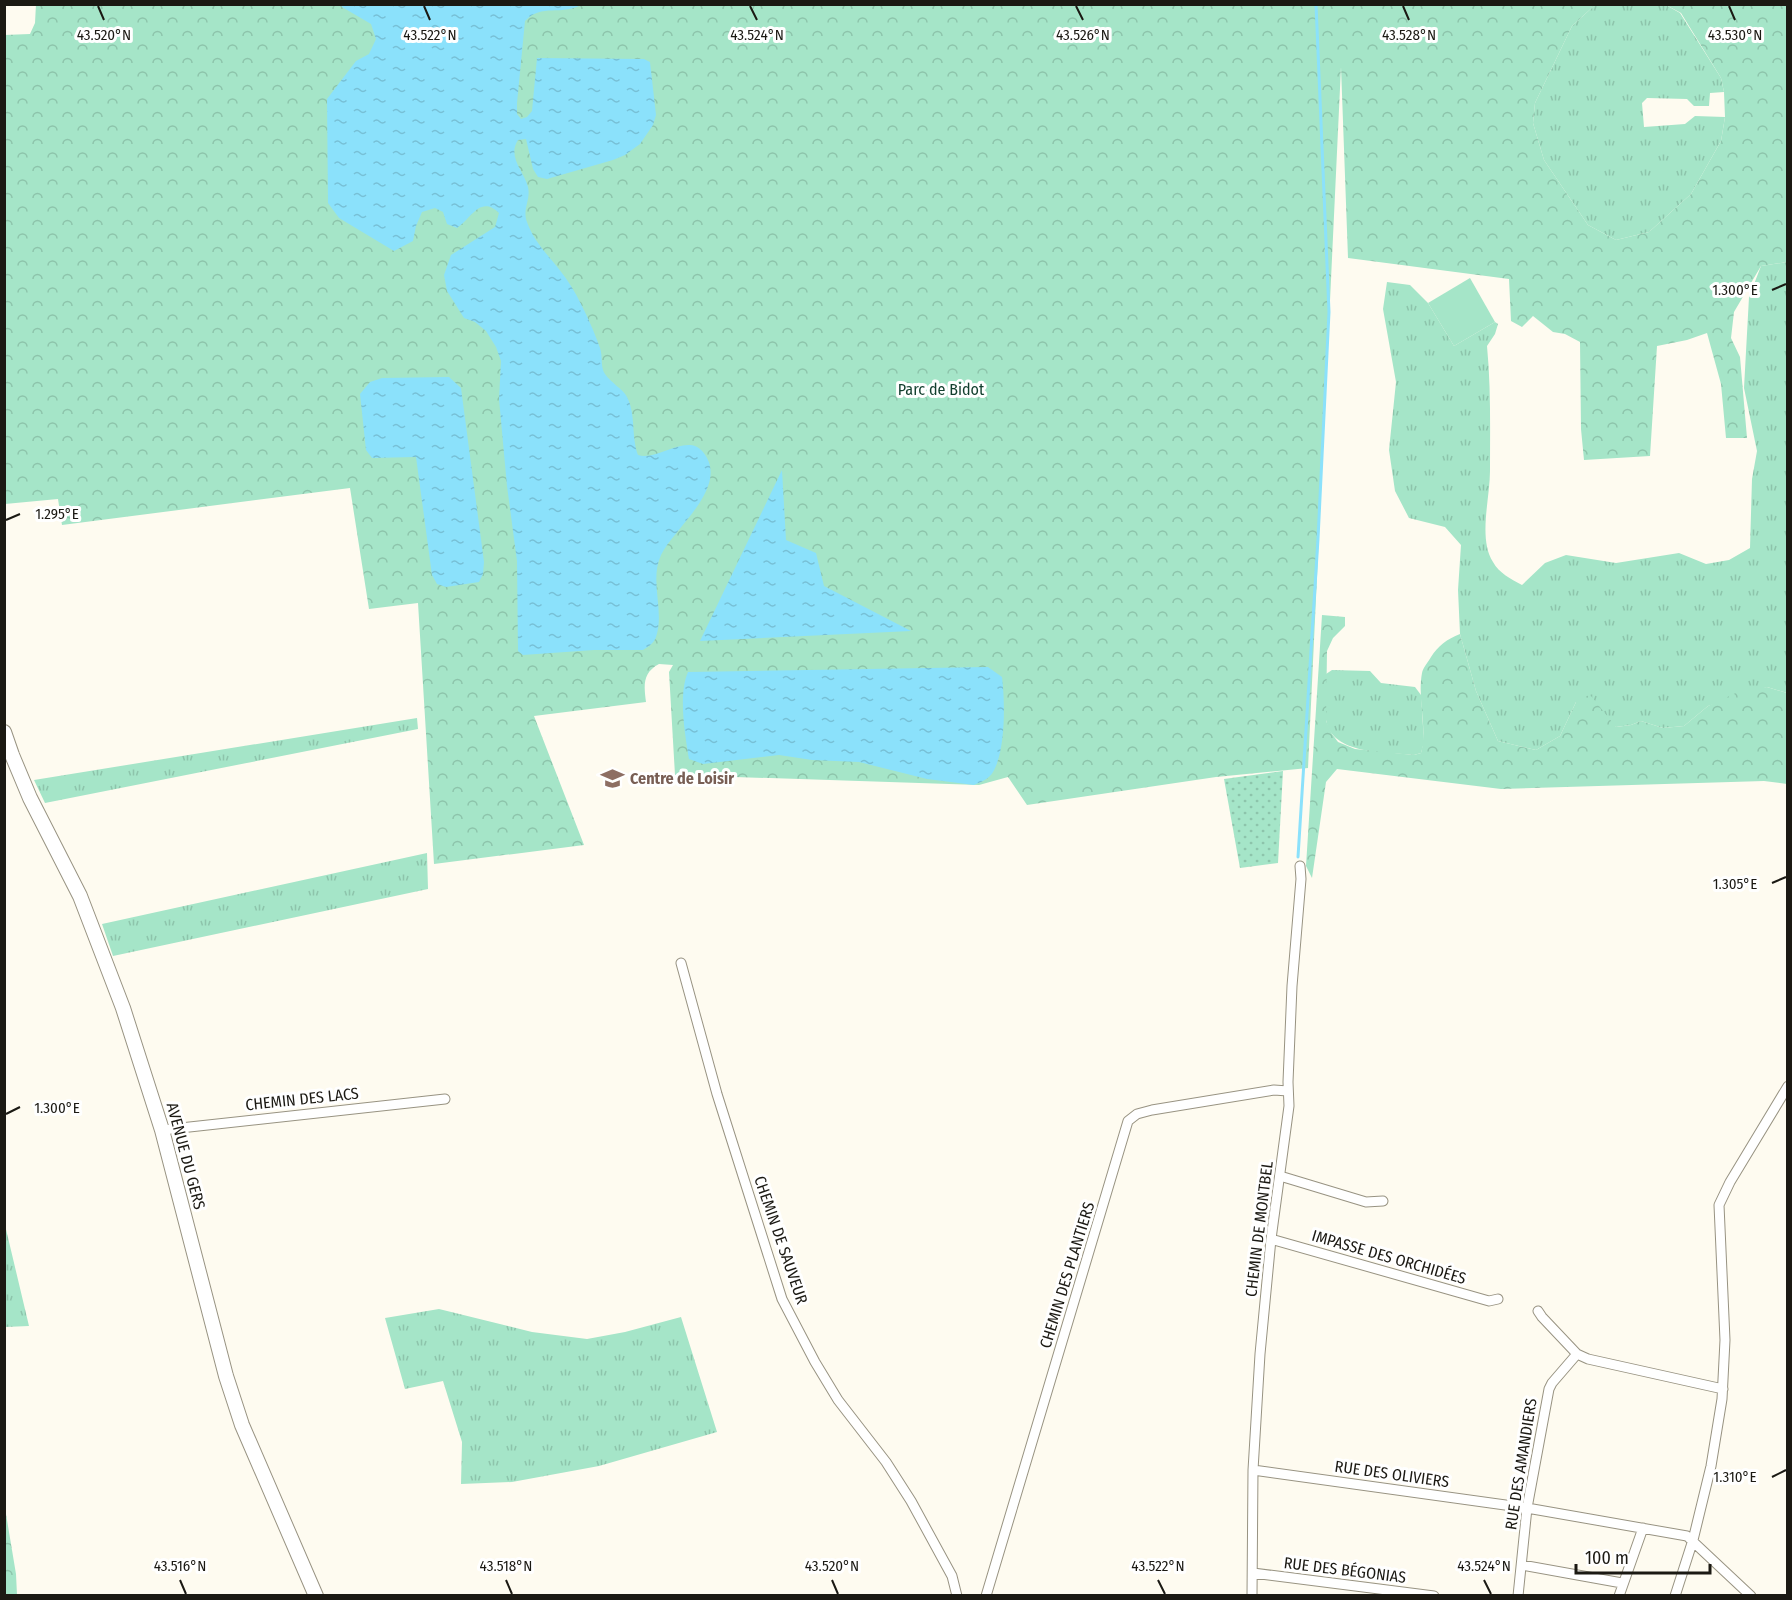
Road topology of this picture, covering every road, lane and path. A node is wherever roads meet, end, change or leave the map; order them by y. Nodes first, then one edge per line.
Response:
1 (4, 732) edge
2 (1300, 866) dead end
3 (681, 963) dead end
4 (1788, 1086) edge
5 (1288, 1091) junction
6 (446, 1099) dead end
7 (162, 1130) junction
8 (1280, 1176) junction
9 (1383, 1201) dead end
10 (1271, 1239) junction
11 (1498, 1299) dead end
12 (1538, 1311) dead end
13 (1577, 1354) junction
14 (1723, 1389) junction
15 (1253, 1470) junction
16 (1527, 1508) junction
17 (1643, 1528) junction
18 (1693, 1540) junction
19 (1522, 1565) junction
20 (1253, 1574) junction
21 (1622, 1583) junction
22 (316, 1596) edge
23 (957, 1596) edge
24 (986, 1596) edge
25 (1252, 1596) edge
26 (1434, 1596) edge
27 (1518, 1596) edge
28 (1618, 1596) edge
29 (1675, 1596) edge
30 (1751, 1596) edge

1 - 7 main road, AVENUE DU GERS
2 - 5 street, CHEMIN DE MONTBEL
3 - 23 street, CHEMIN DE SAUVEUR
4 - 14 street
5 - 8 street, CHEMIN DE MONTBEL
5 - 24 street, CHEMIN DES PLANTIERS
6 - 7 street, CHEMIN DES LACS
7 - 22 main road, AVENUE DU GERS
8 - 9 street
8 - 10 street, CHEMIN DE MONTBEL
10 - 11 street, IMPASSE DES ORCHIDÉES
10 - 15 street, CHEMIN DE MONTBEL
12 - 13 street
13 - 14 street
13 - 16 street, RUE DES AMANDIERS
14 - 18 street
15 - 16 street, RUE DES OLIVIERS
15 - 20 street, CHEMIN DE MONTBEL
16 - 17 street, RUE DES OLIVIERS
16 - 19 street, RUE DES AMANDIERS
17 - 18 street, RUE DES OLIVIERS
17 - 21 street
18 - 29 street
18 - 30 street
19 - 21 street
19 - 27 street, RUE DES AMANDIERS
20 - 25 street, CHEMIN DE MONTBEL
20 - 26 street, RUE DES BÉGONIAS
21 - 28 street

